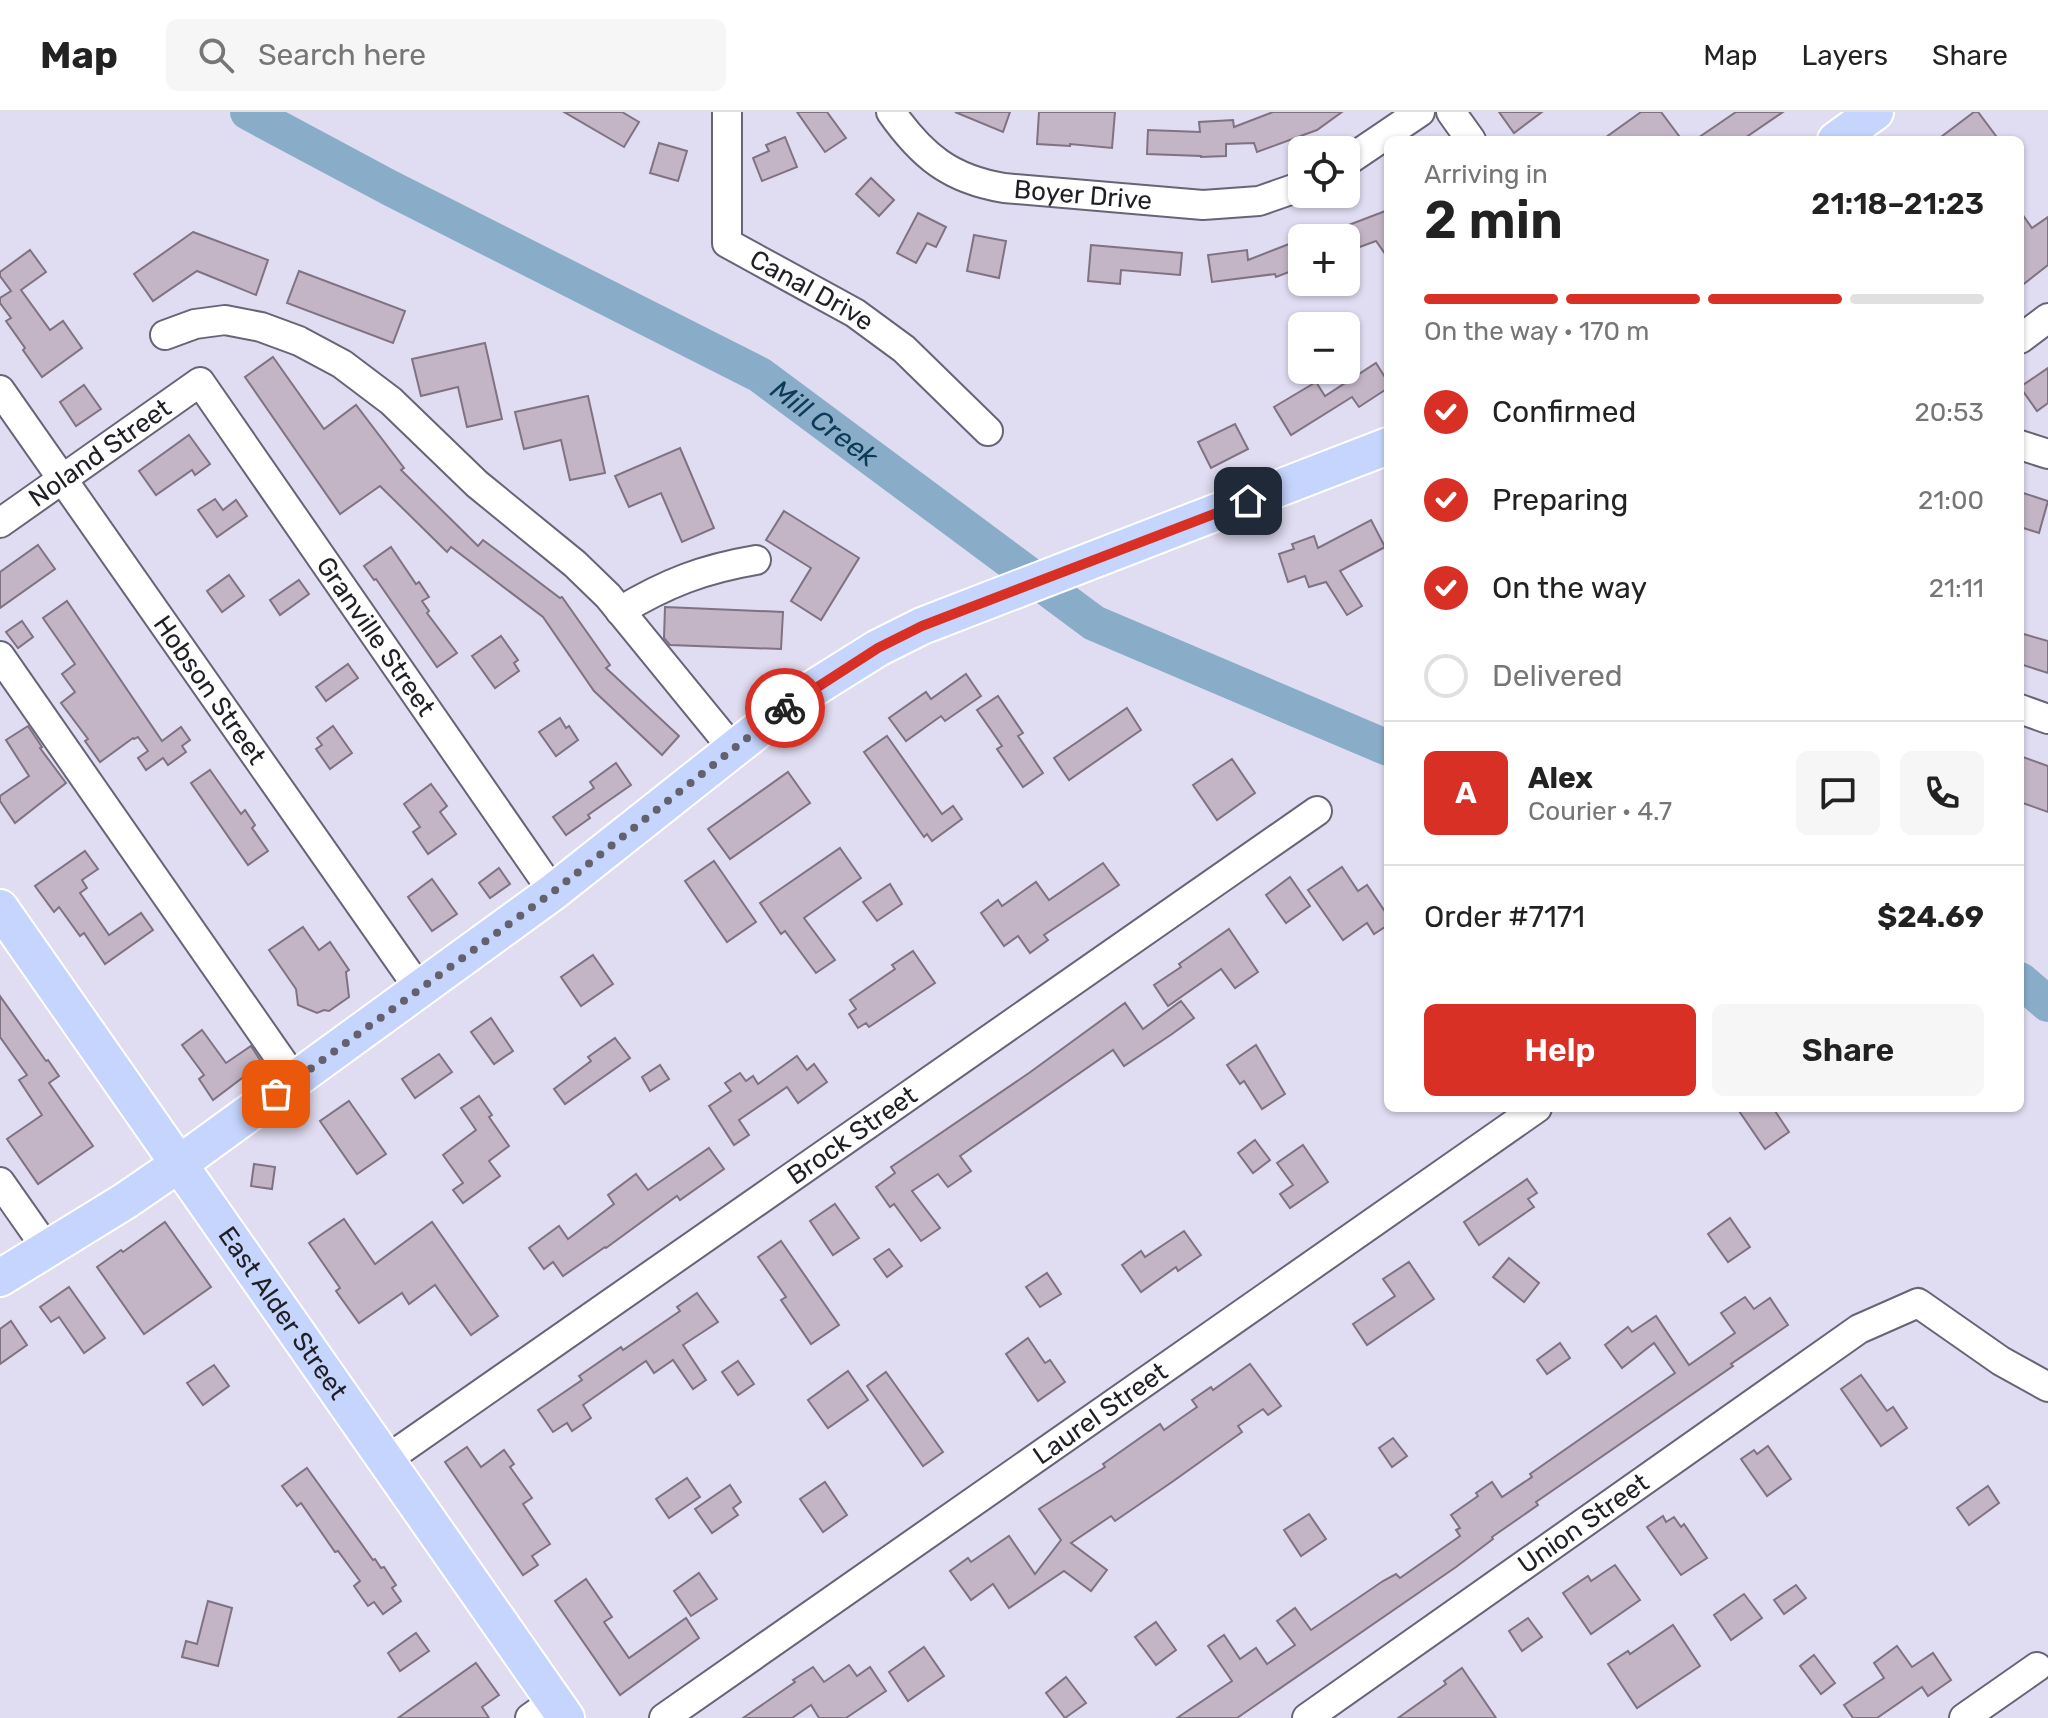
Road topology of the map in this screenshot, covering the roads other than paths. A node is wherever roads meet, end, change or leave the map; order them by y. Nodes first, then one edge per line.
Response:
1 (727, 112) edge
2 (891, 112) edge
3 (1420, 112) edge
4 (1451, 112) edge
5 (1875, 112) edge
6 (1384, 136) edge
7 (1384, 136) edge
8 (1468, 136) edge
9 (1842, 136) edge
10 (1360, 153) edge
11 (1288, 191) edge
12 (2048, 318) edge
13 (165, 335) dead end
14 (2024, 336) edge
15 (200, 382) joint
16 (0, 390) edge
17 (988, 431) dead end
18 (2024, 446) edge
19 (1384, 448) edge
20 (2048, 454) edge
21 (62, 479) junction
22 (0, 523) edge
23 (756, 560) dead end
24 (620, 611) junction
25 (0, 656) edge
26 (2024, 710) edge
27 (2048, 719) edge
28 (733, 749) junction
29 (1317, 811) dead end
30 (553, 892) junction
31 (0, 908) edge
32 (420, 990) junction
33 (295, 1080) junction
34 (1531, 1112) edge
35 (179, 1164) junction
36 (0, 1182) edge
37 (47, 1249) junction
38 (0, 1278) edge
39 (2048, 1387) edge
40 (386, 1460) junction
41 (2037, 1667) dead end
42 (550, 1712) edge
43 (664, 1718) edge
44 (1307, 1718) edge
45 (1964, 1718) edge

1 - 17 street, Canal Drive
2 - 11 street, Boyer Drive
3 - 7 street
4 - 8 street
5 - 9 main road
6 - 10 street
12 - 14 street
13 - 24 street
15 - 21 street, Noland Street
15 - 30 street, Granville Street
16 - 21 street, Hobson Street
18 - 20 street
19 - 28 main road
21 - 22 street, Noland Street
21 - 32 street, Hobson Street
23 - 24 street
24 - 28 street
25 - 33 street
26 - 27 street
28 - 30 main road
29 - 40 street, Brock Street
30 - 32 main road
31 - 35 main road, East Alder Street
32 - 33 main road
33 - 35 main road
34 - 43 street, Laurel Street
35 - 37 main road
35 - 40 main road, East Alder Street
36 - 37 street
37 - 38 main road
39 - 44 street, Union Street
40 - 42 main road, East Alder Street
41 - 45 street

